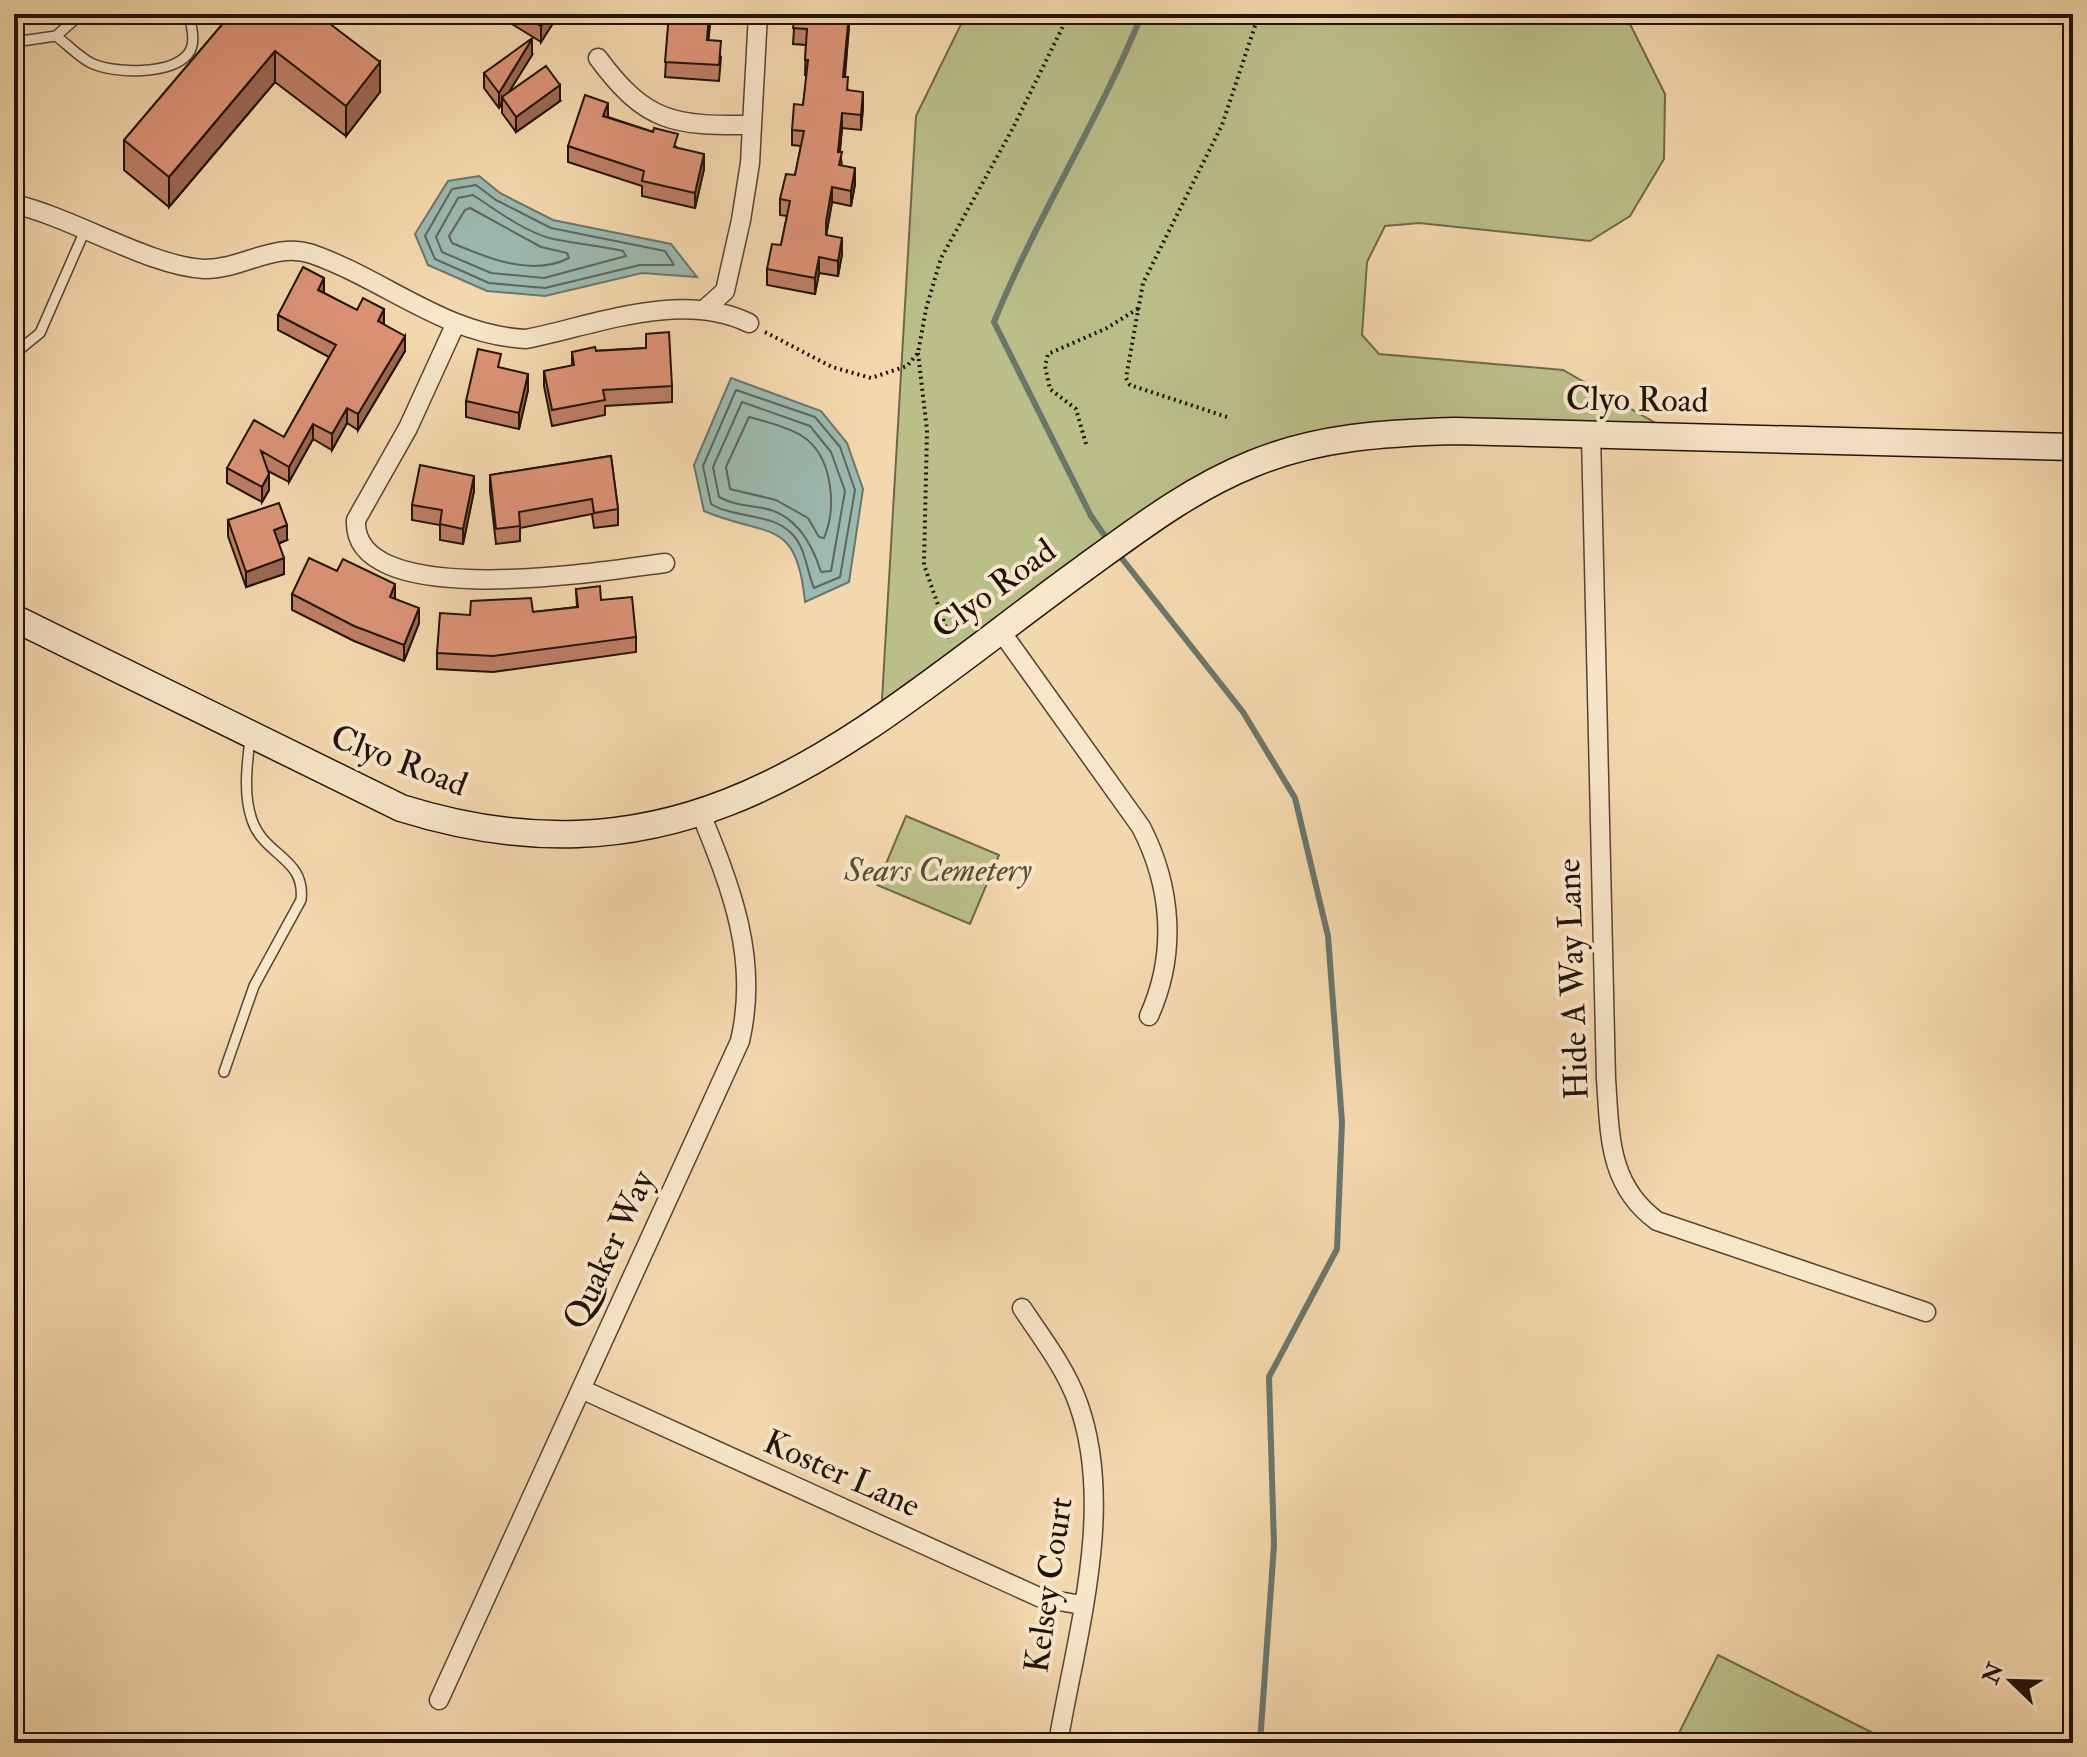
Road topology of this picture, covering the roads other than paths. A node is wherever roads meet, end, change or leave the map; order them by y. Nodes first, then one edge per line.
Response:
1 (81, 14) edge
2 (184, 14) edge
3 (758, 14) edge
4 (56, 36) junction
5 (14, 42) edge
6 (598, 58) dead end
7 (752, 125) junction
8 (14, 204) edge
9 (86, 228) junction
10 (706, 308) junction
11 (749, 323) road end
12 (455, 325) junction
13 (14, 354) edge
14 (1591, 435) junction
15 (2073, 447) edge
16 (665, 563) dead end
17 (14, 618) edge
18 (1000, 630) junction
19 (250, 736) junction
20 (701, 814) junction
21 (1149, 1016) dead end
22 (224, 1072) dead end
23 (1022, 1308) dead end
24 (1926, 1312) dead end
25 (581, 1389) junction
26 (1082, 1605) junction
27 (439, 1700) dead end
28 (1058, 1743) edge

1 - 4 lane
2 - 4 lane
3 - 7 street
4 - 5 lane
6 - 7 street
7 - 10 street
8 - 9 street
9 - 12 street
9 - 13 lane
10 - 11 street
10 - 12 street
12 - 16 street
14 - 15 street, Clyo Road
14 - 18 street, Clyo Road
14 - 24 street, Hide A Way Lane
17 - 19 street, Clyo Road
18 - 20 street, Clyo Road
18 - 21 street
19 - 20 street, Clyo Road
19 - 22 lane
20 - 25 street, Quaker Way
23 - 26 street, Kelsey Court
25 - 26 street, Koster Lane
25 - 27 street, Quaker Way
26 - 28 street, Kelsey Court

